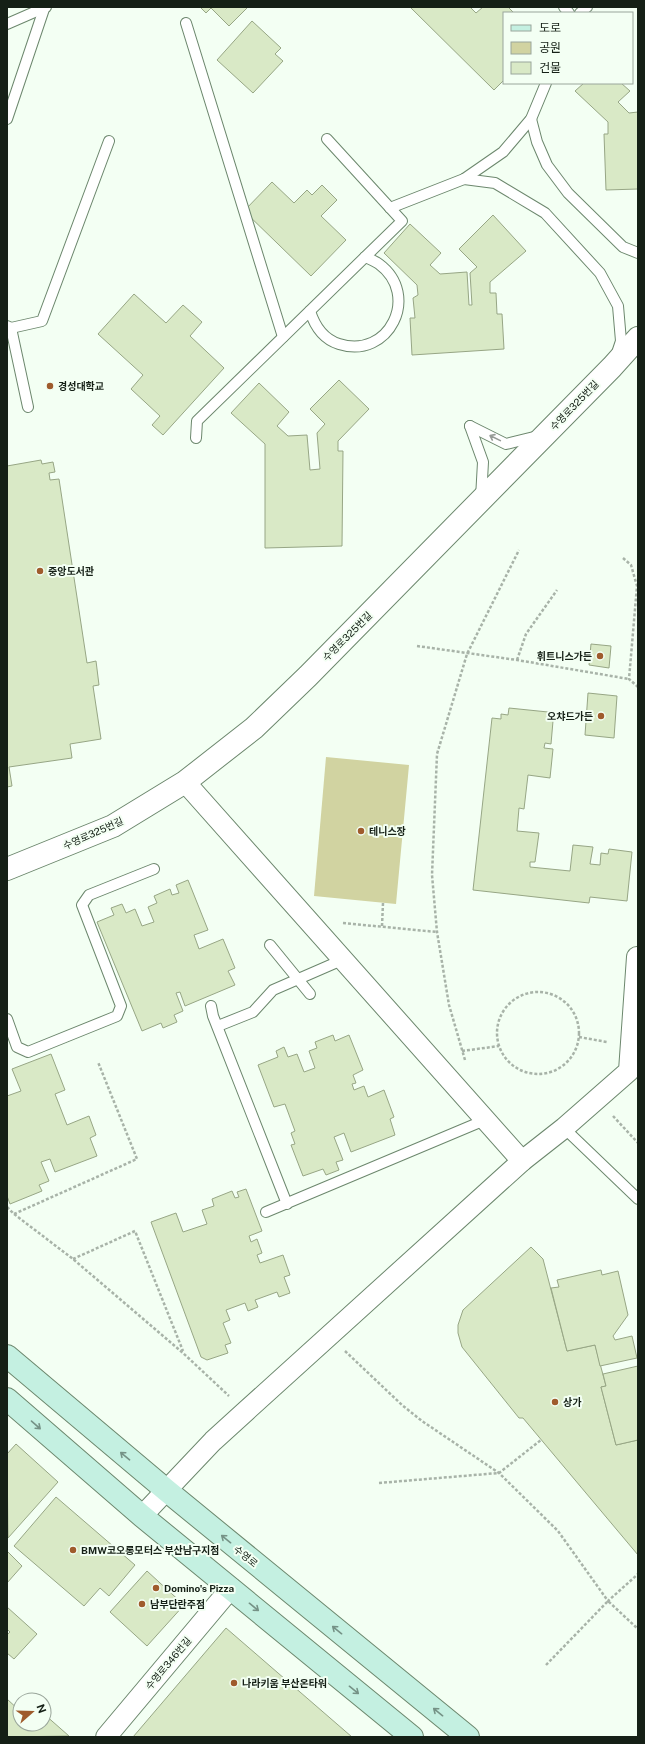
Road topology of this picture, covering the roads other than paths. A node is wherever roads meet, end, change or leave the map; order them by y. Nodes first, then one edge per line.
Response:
1 (45, 8) edge
2 (186, 23) dead end
3 (7, 24) edge
4 (546, 84) edge
5 (7, 119) edge
6 (531, 119) junction
7 (327, 139) dead end
8 (109, 141) dead end
9 (464, 179) junction
10 (390, 208) junction
11 (638, 253) edge
12 (365, 257) junction
13 (310, 311) junction
14 (9, 327) edge
15 (283, 337) junction
16 (638, 338) edge
17 (612, 367) junction
18 (28, 407) dead end
19 (546, 434) junction
20 (196, 438) dead end
21 (480, 501) junction
22 (185, 782) junction
23 (7, 869) edge
24 (154, 869) dead end
25 (270, 945) dead end
26 (638, 957) edge
27 (342, 960) junction
28 (298, 979) junction
29 (310, 994) dead end
30 (211, 1006) dead end
31 (7, 1019) edge
32 (218, 1026) junction
33 (485, 1120) junction
34 (564, 1128) junction
35 (522, 1161) junction
36 (637, 1199) edge
37 (287, 1204) junction
38 (266, 1212) dead end
39 (7, 1356) edge
40 (7, 1399) edge
41 (166, 1490) junction
42 (142, 1516) junction
43 (231, 1588) junction
44 (106, 1737) edge
45 (412, 1737) edge
46 (468, 1737) edge

1 - 3 lane
1 - 5 lane
2 - 15 lane
4 - 6 lane
6 - 9 lane
6 - 11 lane
7 - 10 lane
8 - 14 lane
9 - 10 lane
9 - 17 lane
10 - 12 lane
12 - 13 lane
12 - 13 lane
13 - 15 lane
14 - 18 lane
15 - 20 lane
16 - 17 street, 수영로325번길
17 - 19 street, 수영로325번길
19 - 21 street, 수영로325번길
19 -> 21 lane
21 - 22 street, 수영로325번길
22 - 23 street, 수영로325번길
22 - 27 street
24 - 31 lane
25 - 28 lane
26 - 34 street
27 - 28 lane
27 - 33 street
28 - 29 lane
28 - 32 lane
30 - 32 lane
32 - 37 lane
33 - 35 street
33 - 37 lane
34 - 35 street
34 - 36 lane
35 - 41 street
37 - 38 lane
41 -> 39 main road, 수영로
40 -> 42 main road
41 - 42 street
46 -> 41 main road, 수영로
42 - 43 main road
43 - 44 street, 수영로346번길
43 -> 45 main road

